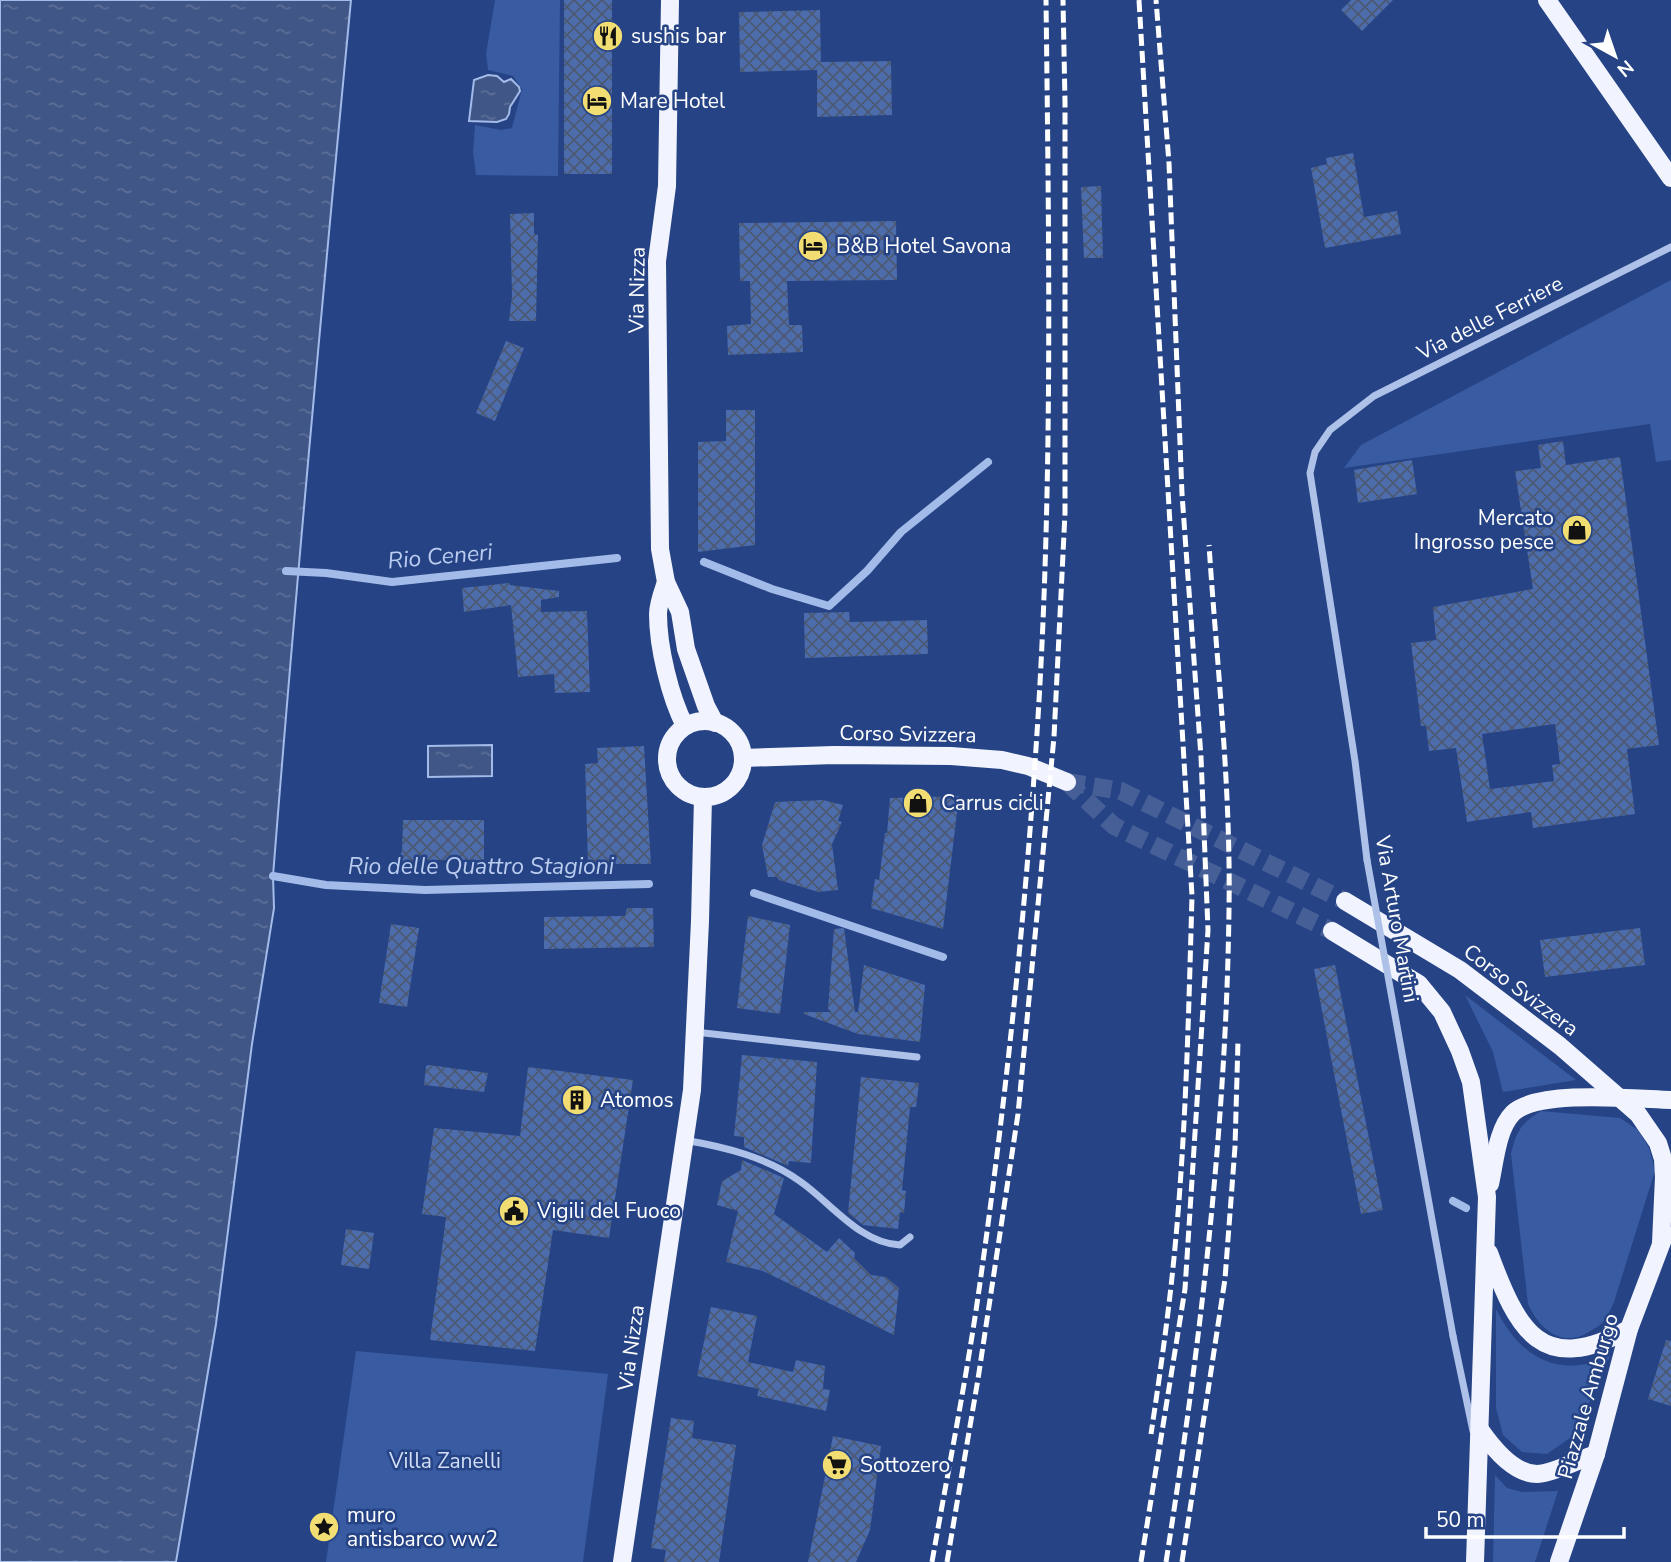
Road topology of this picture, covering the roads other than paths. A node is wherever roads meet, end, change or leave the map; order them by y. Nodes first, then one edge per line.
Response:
1 (670, 0) edge
2 (1546, 0) edge
3 (1671, 178) edge
4 (1671, 247) edge
5 (1330, 430) joint
6 (666, 582) junction
7 (715, 723) junction
8 (685, 726) junction
9 (743, 758) junction
10 (1068, 782) dead end
11 (703, 797) junction
12 (1345, 901) tunnel mouth
13 (1332, 931) tunnel mouth
14 (694, 1032) junction
15 (917, 1056) dead end
16 (1619, 1098) junction
17 (1671, 1100) edge
18 (684, 1140) junction
19 (1487, 1197) junction
20 (1671, 1221) edge
21 (910, 1237) dead end
22 (1485, 1243) junction
23 (1661, 1243) junction
24 (1629, 1329) junction
25 (1481, 1431) junction
26 (1597, 1454) junction
27 (1480, 1458) junction
28 (622, 1562) edge
29 (1475, 1562) edge
30 (1559, 1562) edge

1 - 6 main road, Via Nizza
2 - 3 main road
4 - 5 street, Via delle Ferriere
5 - 27 street, Via Arturo Martini, bridge
6 - 7 main road
6 - 8 main road
7 - 8 main road
7 - 9 main road
8 - 11 main road
9 - 10 main road, Corso Svizzera
9 - 11 main road
11 - 14 main road, Via Nizza
12 - 16 main road, Corso Svizzera
13 - 19 main road
14 - 15 street
14 - 18 main road, Via Nizza
16 - 17 main road
16 - 19 main road
16 - 23 main road, Piazzale Amburgo
18 - 21 street
18 - 28 main road, Via Nizza
19 - 22 main road
20 - 23 main road, Piazzale Amburgo
22 - 24 main road
22 - 25 main road
23 - 24 main road, Piazzale Amburgo
24 - 26 main road, Piazzale Amburgo
25 - 26 main road
25 - 27 main road
26 - 30 main road, Piazzale Amburgo
27 - 29 main road

